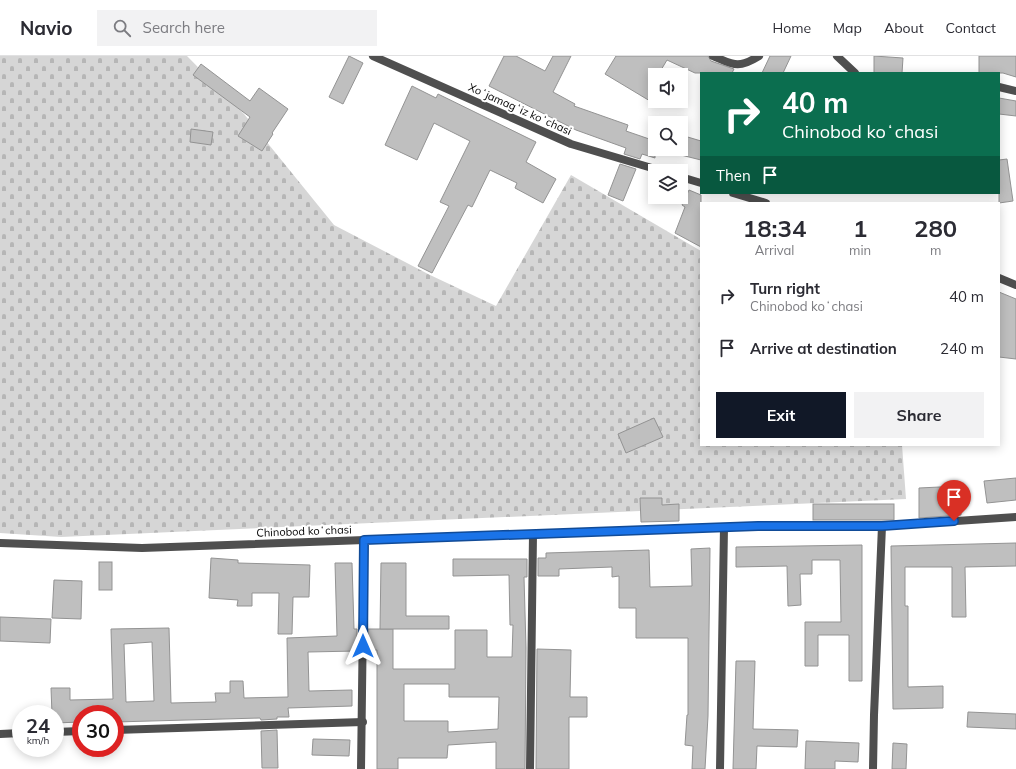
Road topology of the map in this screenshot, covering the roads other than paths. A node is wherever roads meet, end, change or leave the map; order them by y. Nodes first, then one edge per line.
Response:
1 (373, 56) edge
2 (713, 56) edge
3 (759, 56) edge
4 (837, 56) edge
5 (854, 72) edge
6 (1000, 87) edge
7 (1016, 91) edge
8 (648, 167) edge
9 (688, 179) edge
10 (700, 183) edge
11 (736, 194) edge
12 (763, 202) edge
13 (1000, 278) edge
14 (1016, 285) edge
15 (1016, 517) edge
16 (882, 526) junction
17 (724, 527) junction
18 (533, 534) junction
19 (364, 540) junction
20 (0, 544) edge
21 (362, 722) junction
22 (124, 730) edge
23 (12, 733) edge
24 (0, 734) edge
25 (361, 769) edge
26 (530, 769) edge
27 (720, 769) edge
28 (873, 769) edge

1 - 8 street, Xoʻjamagʻiz koʻchasi
2 - 3 street
4 - 5 street
6 - 7 street
9 - 10 street
11 - 12 street
13 - 14 street
15 - 16 street, Chinobod koʻchasi
16 - 17 street, Chinobod koʻchasi
16 - 28 street
17 - 18 street, Chinobod koʻchasi
17 - 27 street
18 - 19 street, Chinobod koʻchasi
18 - 26 street
19 - 20 street, Chinobod koʻchasi
19 - 21 street
21 - 22 street
21 - 25 street
23 - 24 street

